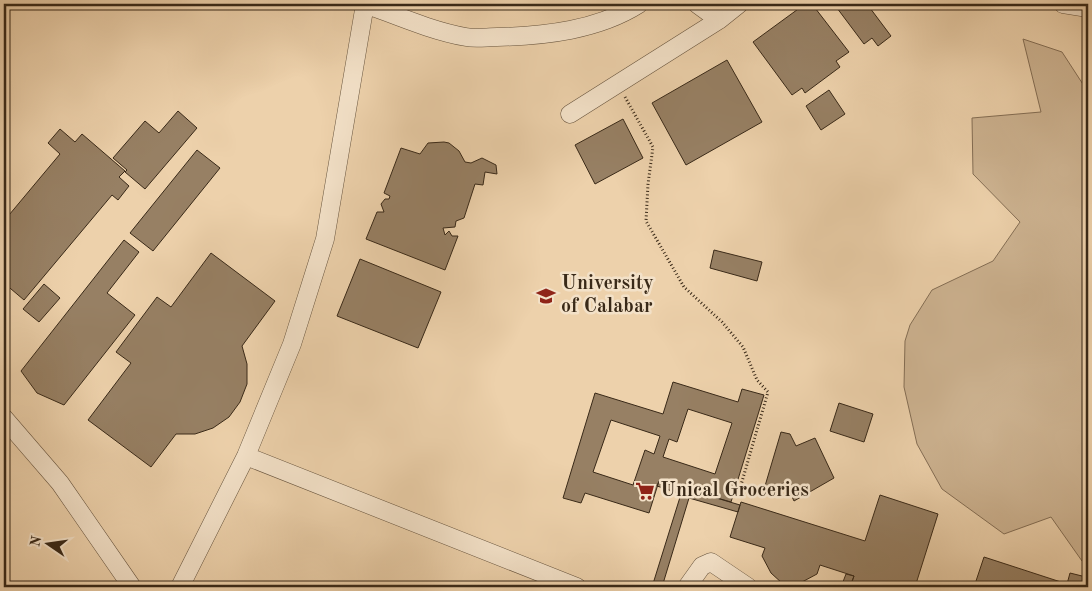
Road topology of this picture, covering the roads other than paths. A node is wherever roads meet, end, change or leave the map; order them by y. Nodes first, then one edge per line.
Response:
1 (365, 4) edge
2 (639, 4) edge
3 (697, 4) edge
4 (739, 4) edge
5 (1063, 4) edge
6 (1088, 8) edge
7 (719, 20) junction
8 (570, 114) dead end
9 (4, 418) edge
10 (246, 456) junction
11 (132, 587) edge
12 (180, 587) edge
13 (577, 587) edge
14 (687, 587) edge
15 (748, 587) edge

1 - 2 street
1 - 10 street
3 - 7 street
4 - 7 street
5 - 6 street
7 - 8 street
9 - 11 street
10 - 12 street
10 - 13 street
14 - 15 street

